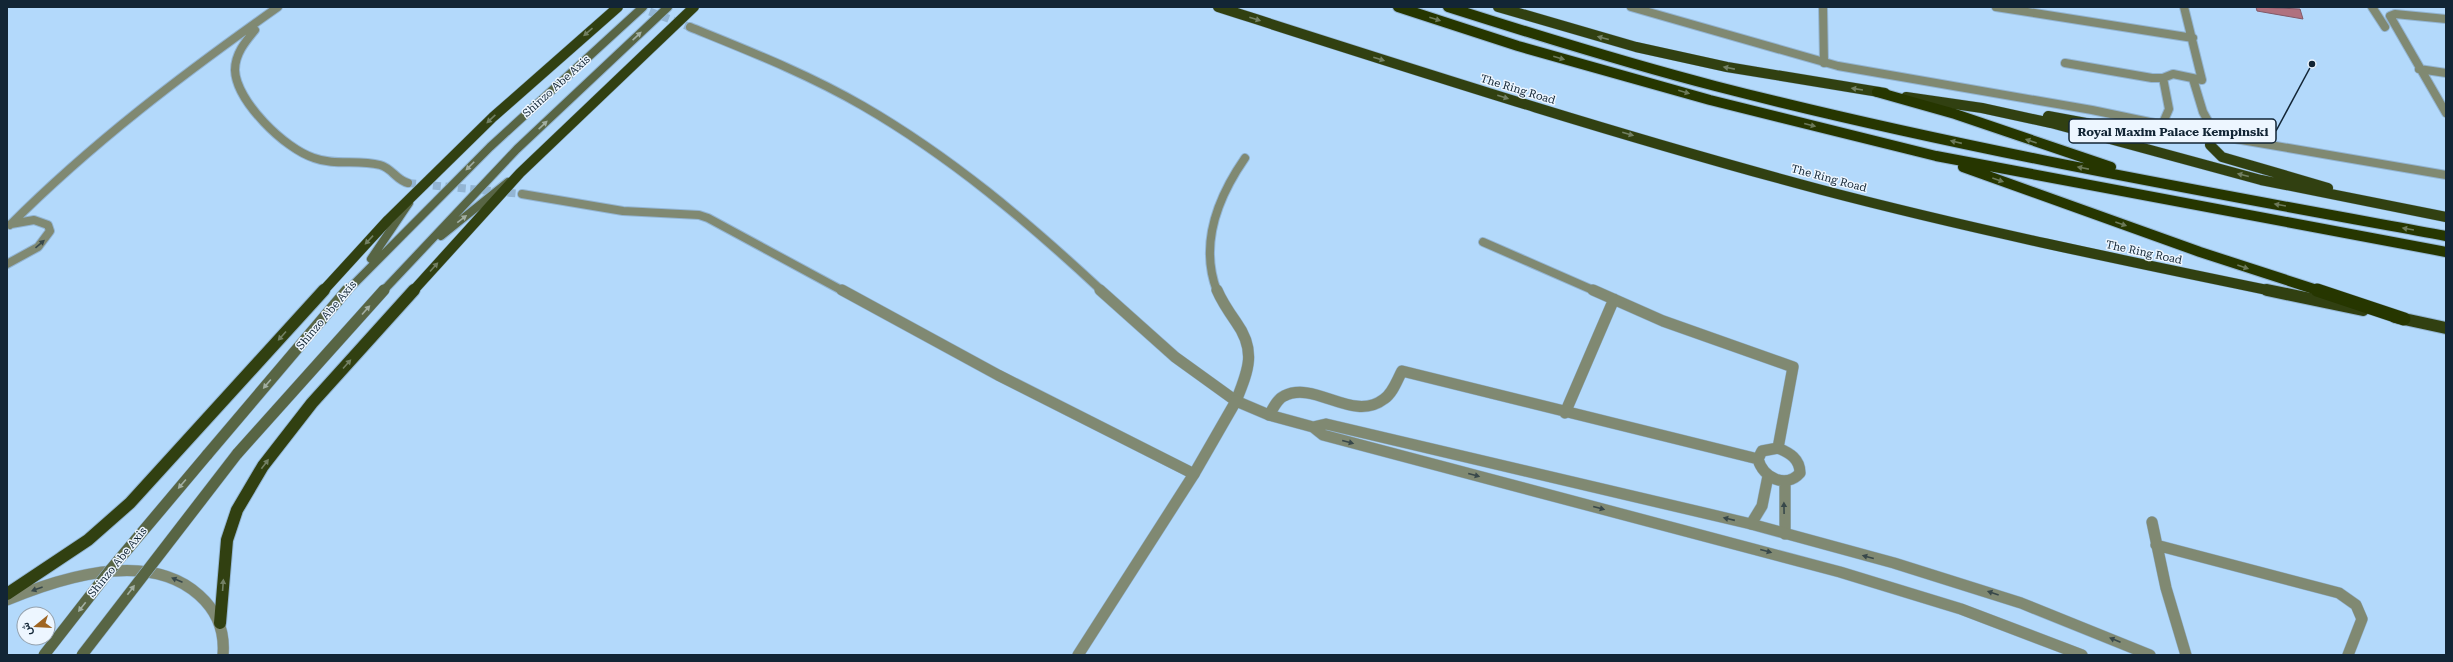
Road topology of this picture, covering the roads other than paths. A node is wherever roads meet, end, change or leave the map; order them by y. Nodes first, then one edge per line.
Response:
1 (263, 7) edge
2 (618, 7) edge
3 (625, 7) edge
4 (643, 7) edge
5 (668, 7) edge
6 (694, 7) edge
7 (1218, 7) edge
8 (1398, 7) edge
9 (1448, 7) edge
10 (1498, 7) edge
11 (1631, 7) edge
12 (1823, 7) edge
13 (1996, 7) edge
14 (2184, 7) edge
15 (2372, 7) edge
16 (275, 9) edge
17 (685, 12) edge
18 (2446, 19) edge
19 (601, 22) junction
20 (690, 27) tunnel mouth
21 (2385, 27) dead end
22 (2193, 38) junction
23 (1824, 63) junction
24 (2065, 63) dead end
25 (2419, 69) junction
26 (2446, 73) edge
27 (2163, 78) junction
28 (2193, 79) junction
29 (1877, 92) junction
30 (2446, 112) edge
31 (2008, 113) junction
32 (2164, 123) junction
33 (2213, 132) junction
34 (1936, 156) junction
35 (1245, 158) dead end
36 (2446, 169) edge
37 (520, 173) junction
38 (2446, 175) edge
39 (408, 184) tunnel mouth
40 (2176, 186) junction
41 (414, 194) junction
42 (522, 194) tunnel mouth
43 (2354, 200) junction
44 (2446, 217) edge
45 (8, 226) edge
46 (2446, 236) edge
47 (1483, 242) dead end
48 (2446, 252) edge
49 (410, 261) junction
50 (7, 264) edge
51 (358, 278) junction
52 (1614, 299) junction
53 (2404, 319) junction
54 (2446, 328) edge
55 (1236, 401) junction
56 (1565, 413) junction
57 (1269, 415) junction
58 (1313, 427) junction
59 (1778, 448) junction
60 (1758, 459) junction
61 (1194, 474) junction
62 (1768, 476) junction
63 (1785, 481) junction
64 (2152, 522) dead end
65 (1751, 524) junction
66 (1785, 534) junction
67 (2156, 545) junction
68 (7, 594) edge
69 (7, 600) edge
70 (220, 624) junction
71 (44, 655) edge
72 (82, 655) edge
73 (223, 655) edge
74 (1078, 655) edge
75 (2082, 655) edge
76 (2150, 655) edge
77 (2186, 655) edge
78 (2348, 655) edge

1 - 16 street
2 - 19 highway
3 - 19 main road
4 -> 51 main road, Shinzo Abe Axis
49 -> 5 main road, Shinzo Abe Axis
6 - 17 highway
7 -> 53 highway, The Ring Road
8 -> 34 highway
40 -> 9 highway
29 -> 10 highway
11 - 23 street
12 - 23 street
13 - 22 street
14 - 22 street
15 - 21 street
16 - 39 street
16 - 45 street
17 - 37 highway
18 - 25 street
19 -> 41 highway
20 - 55 street
22 - 28 street
23 - 32 street
24 - 27 street
25 - 26 street
25 - 30 street
27 - 28 street
27 - 32 street
28 - 33 street
29 - 31 highway
40 -> 29 highway
31 - 32 highway
43 -> 31 highway
32 - 33 street
33 - 36 street
33 - 38 street
33 - 43 highway
34 - 48 highway
34 -> 53 highway
35 - 55 street
49 -> 37 main road
70 -> 37 highway
46 -> 40 highway
41 - 51 main road
41 -> 68 highway
42 - 61 street
43 - 44 highway
50 -> 45 street
47 - 52 street
72 -> 49 main road, Shinzo Abe Axis, bridge
51 -> 71 main road, Shinzo Abe Axis, bridge
52 - 56 street
52 - 59 street
53 - 54 highway, The Ring Road
55 - 57 street
55 - 61 street
56 - 57 street
56 - 60 street
57 - 58 street
65 -> 58 street
58 -> 75 street
59 - 60 street
59 - 63 street
60 - 62 street
61 - 74 street
62 - 63 street
62 - 65 street
66 -> 63 street
64 - 67 street
65 - 66 street
76 -> 66 street
67 - 77 street
67 - 78 street
70 -> 69 street
70 - 73 street

